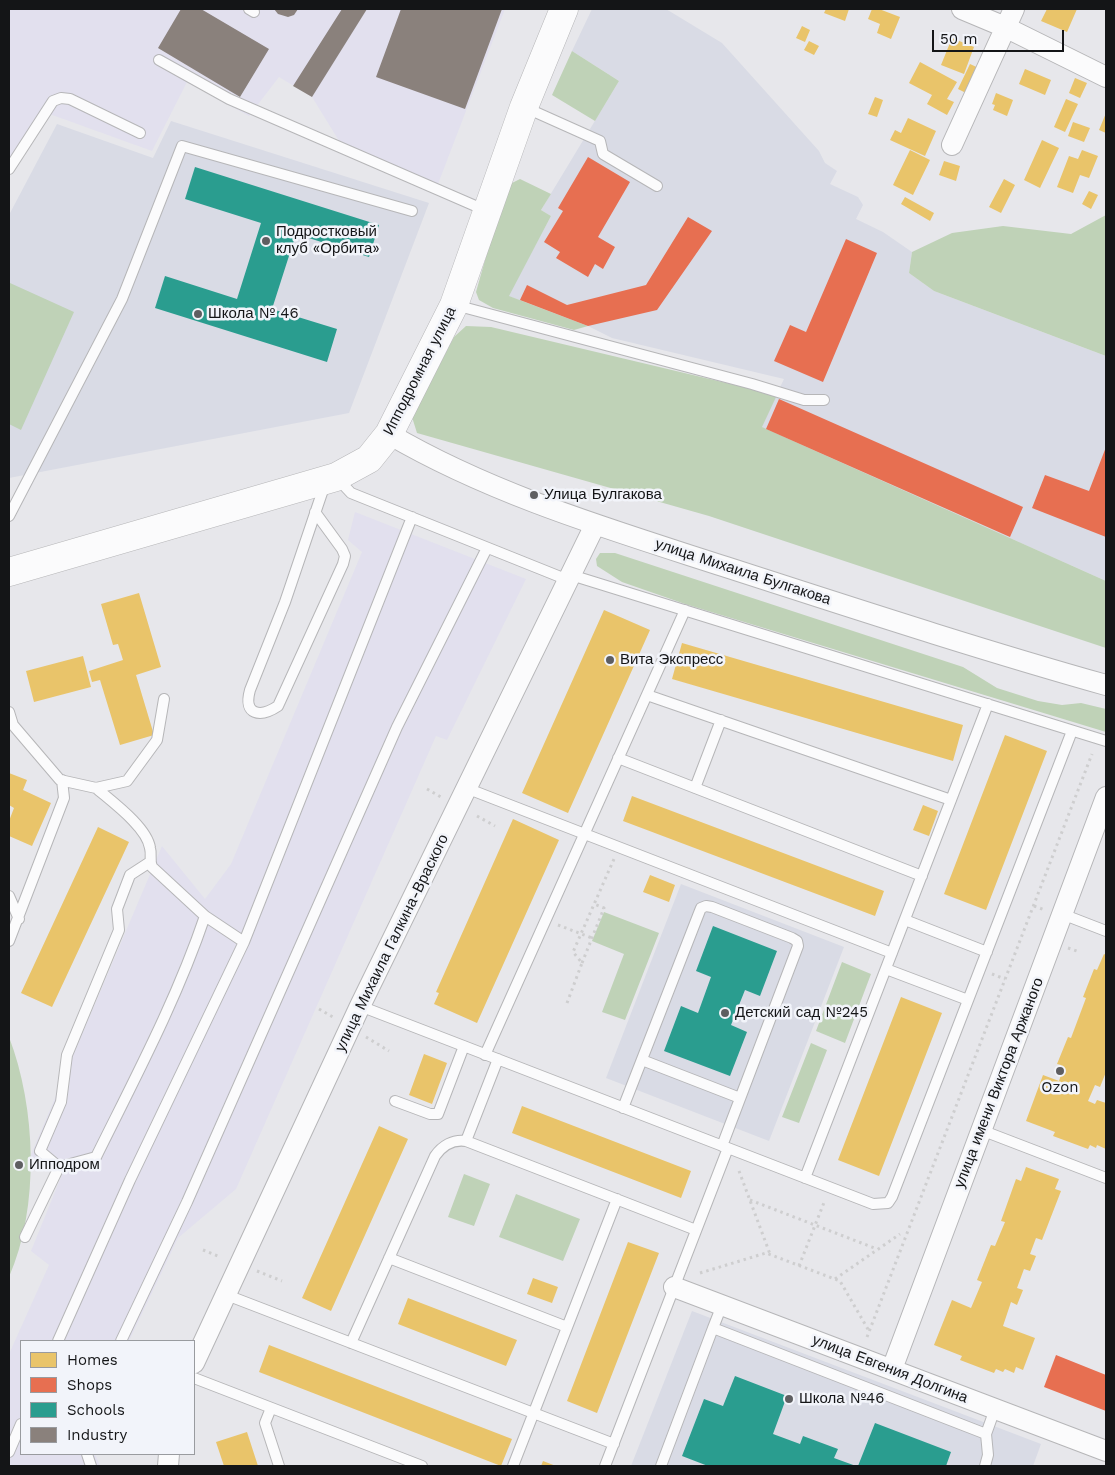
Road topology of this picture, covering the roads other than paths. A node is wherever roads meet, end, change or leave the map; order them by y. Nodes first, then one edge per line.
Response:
1 (564, 9) edge
2 (962, 9) edge
3 (1014, 9) edge
4 (1005, 27) junction
5 (159, 60) dead end
6 (1106, 77) edge
7 (524, 107) junction
8 (140, 132) dead end
9 (952, 145) dead end
10 (9, 169) edge
11 (658, 186) dead end
12 (412, 211) dead end
13 (486, 211) junction
14 (454, 305) junction
15 (824, 400) dead end
16 (389, 434) junction
17 (331, 479) junction
18 (315, 512) junction
19 (9, 516) edge
20 (412, 518) junction
21 (595, 525) junction
22 (488, 548) junction
23 (9, 572) edge
24 (569, 577) junction
25 (685, 610) junction
26 (1106, 685) edge
27 (647, 695) junction
28 (164, 699) dead end
29 (988, 704) junction
30 (9, 716) edge
31 (721, 720) junction
32 (1072, 731) junction
33 (1106, 741) edge
34 (618, 758) junction
35 (62, 780) junction
36 (96, 788) junction
37 (466, 788) junction
38 (694, 788) junction
39 (1106, 796) edge
40 (951, 800) junction
41 (584, 834) junction
42 (150, 862) junction
43 (922, 876) junction
44 (9, 896) edge
45 (1062, 914) junction
46 (205, 916) junction
47 (19, 919) junction
48 (904, 920) junction
49 (1106, 931) edge
50 (9, 941) edge
51 (244, 942) junction
52 (892, 952) junction
53 (986, 952) junction
54 (886, 969) junction
55 (968, 1000) junction
56 (360, 1006) junction
57 (464, 1046) junction
58 (486, 1055) junction
59 (498, 1059) junction
60 (642, 1060) junction
61 (740, 1098) junction
62 (395, 1101) dead end
63 (623, 1108) junction
64 (981, 1130) junction
65 (466, 1141) junction
66 (725, 1147) junction
67 (59, 1167) junction
68 (805, 1178) junction
69 (1106, 1178) edge
70 (617, 1199) junction
71 (696, 1230) junction
72 (26, 1237) dead end
73 (389, 1258) junction
74 (674, 1286) junction
75 (224, 1294) junction
76 (722, 1305) junction
77 (567, 1326) junction
78 (713, 1328) junction
79 (58, 1340) edge
80 (120, 1340) edge
81 (351, 1343) junction
82 (195, 1361) edge
83 (892, 1369) junction
84 (195, 1378) edge
85 (271, 1408) junction
86 (996, 1409) junction
87 (534, 1413) junction
88 (20, 1426) edge
89 (986, 1434) junction
90 (614, 1444) junction
91 (1106, 1451) edge
92 (9, 1452) edge
93 (279, 1466) edge
94 (422, 1466) edge
95 (513, 1466) edge
96 (605, 1466) edge
97 (661, 1466) edge
98 (985, 1466) edge

1 - 7 street, Ипподромная улица
2 - 4 street
3 - 4 street
4 - 6 street
4 - 9 street
5 - 13 lane
7 - 11 lane
7 - 13 street, Ипподромная улица
8 - 10 lane
12 - 19 lane
13 - 14 street, Ипподромная улица
14 - 15 lane
14 - 16 street, Ипподромная улица
16 - 17 street, Ипподромная улица
16 - 21 street, улица Михаила Булгакова
17 - 18 lane
17 - 20 lane
17 - 23 street, Ипподромная улица
18 - 18 lane
20 - 22 lane
20 - 51 lane
21 - 24 street, улица Михаила Галкина-Враского
21 - 26 street, улица Михаила Булгакова
22 - 24 lane
22 - 80 lane
24 - 25 lane
24 - 37 street, улица Михаила Галкина-Враского
25 - 27 lane
25 - 29 lane
27 - 31 lane
27 - 34 lane
28 - 36 lane
29 - 32 lane
29 - 40 lane
30 - 35 lane
31 - 38 lane
31 - 40 lane
32 - 33 lane
32 - 53 lane
34 - 38 lane
34 - 41 lane
35 - 36 lane
35 - 47 lane
36 - 42 lane
37 - 41 lane
37 - 56 street, улица Михаила Галкина-Враского
38 - 43 lane
39 - 45 street, улица имени Виктора Аржаного
40 - 43 lane
41 - 52 lane
41 - 58 lane
42 - 46 lane
42 - 67 lane
43 - 48 lane
44 - 47 lane
45 - 49 lane
45 - 64 street, улица имени Виктора Аржаного
46 - 51 lane
46 - 67 lane
47 - 50 lane
48 - 52 lane
48 - 53 lane
51 - 79 lane
52 - 54 lane
53 - 55 lane
54 - 55 lane
54 - 68 lane
55 - 68 lane
56 - 57 lane
56 - 75 street, улица Михаила Галкина-Враского
57 - 58 lane
57 - 62 lane
58 - 59 lane
59 - 63 lane
59 - 65 lane
60 - 61 lane
60 - 61 lane
60 - 63 lane
61 - 66 lane
63 - 66 lane
64 - 69 lane
64 - 83 street, улица имени Виктора Аржаного
65 - 70 lane
65 - 73 lane
66 - 68 lane
66 - 71 lane
67 - 72 lane
70 - 71 lane
70 - 77 lane
71 - 74 lane
73 - 77 lane
73 - 81 lane
74 - 76 street, улица Евгения Долгина
74 - 90 lane
75 - 81 lane
75 - 82 street, улица Михаила Галкина-Враского
76 - 78 lane
76 - 83 street, улица Евгения Долгина
77 - 87 lane
78 - 89 lane
78 - 97 lane
81 - 87 lane
83 - 86 street, улица Евгения Долгина
84 - 85 lane
85 - 93 lane
85 - 94 lane
86 - 89 lane
86 - 91 street, улица Евгения Долгина
87 - 90 lane
87 - 95 lane
88 - 92 lane
89 - 98 lane
90 - 96 lane

